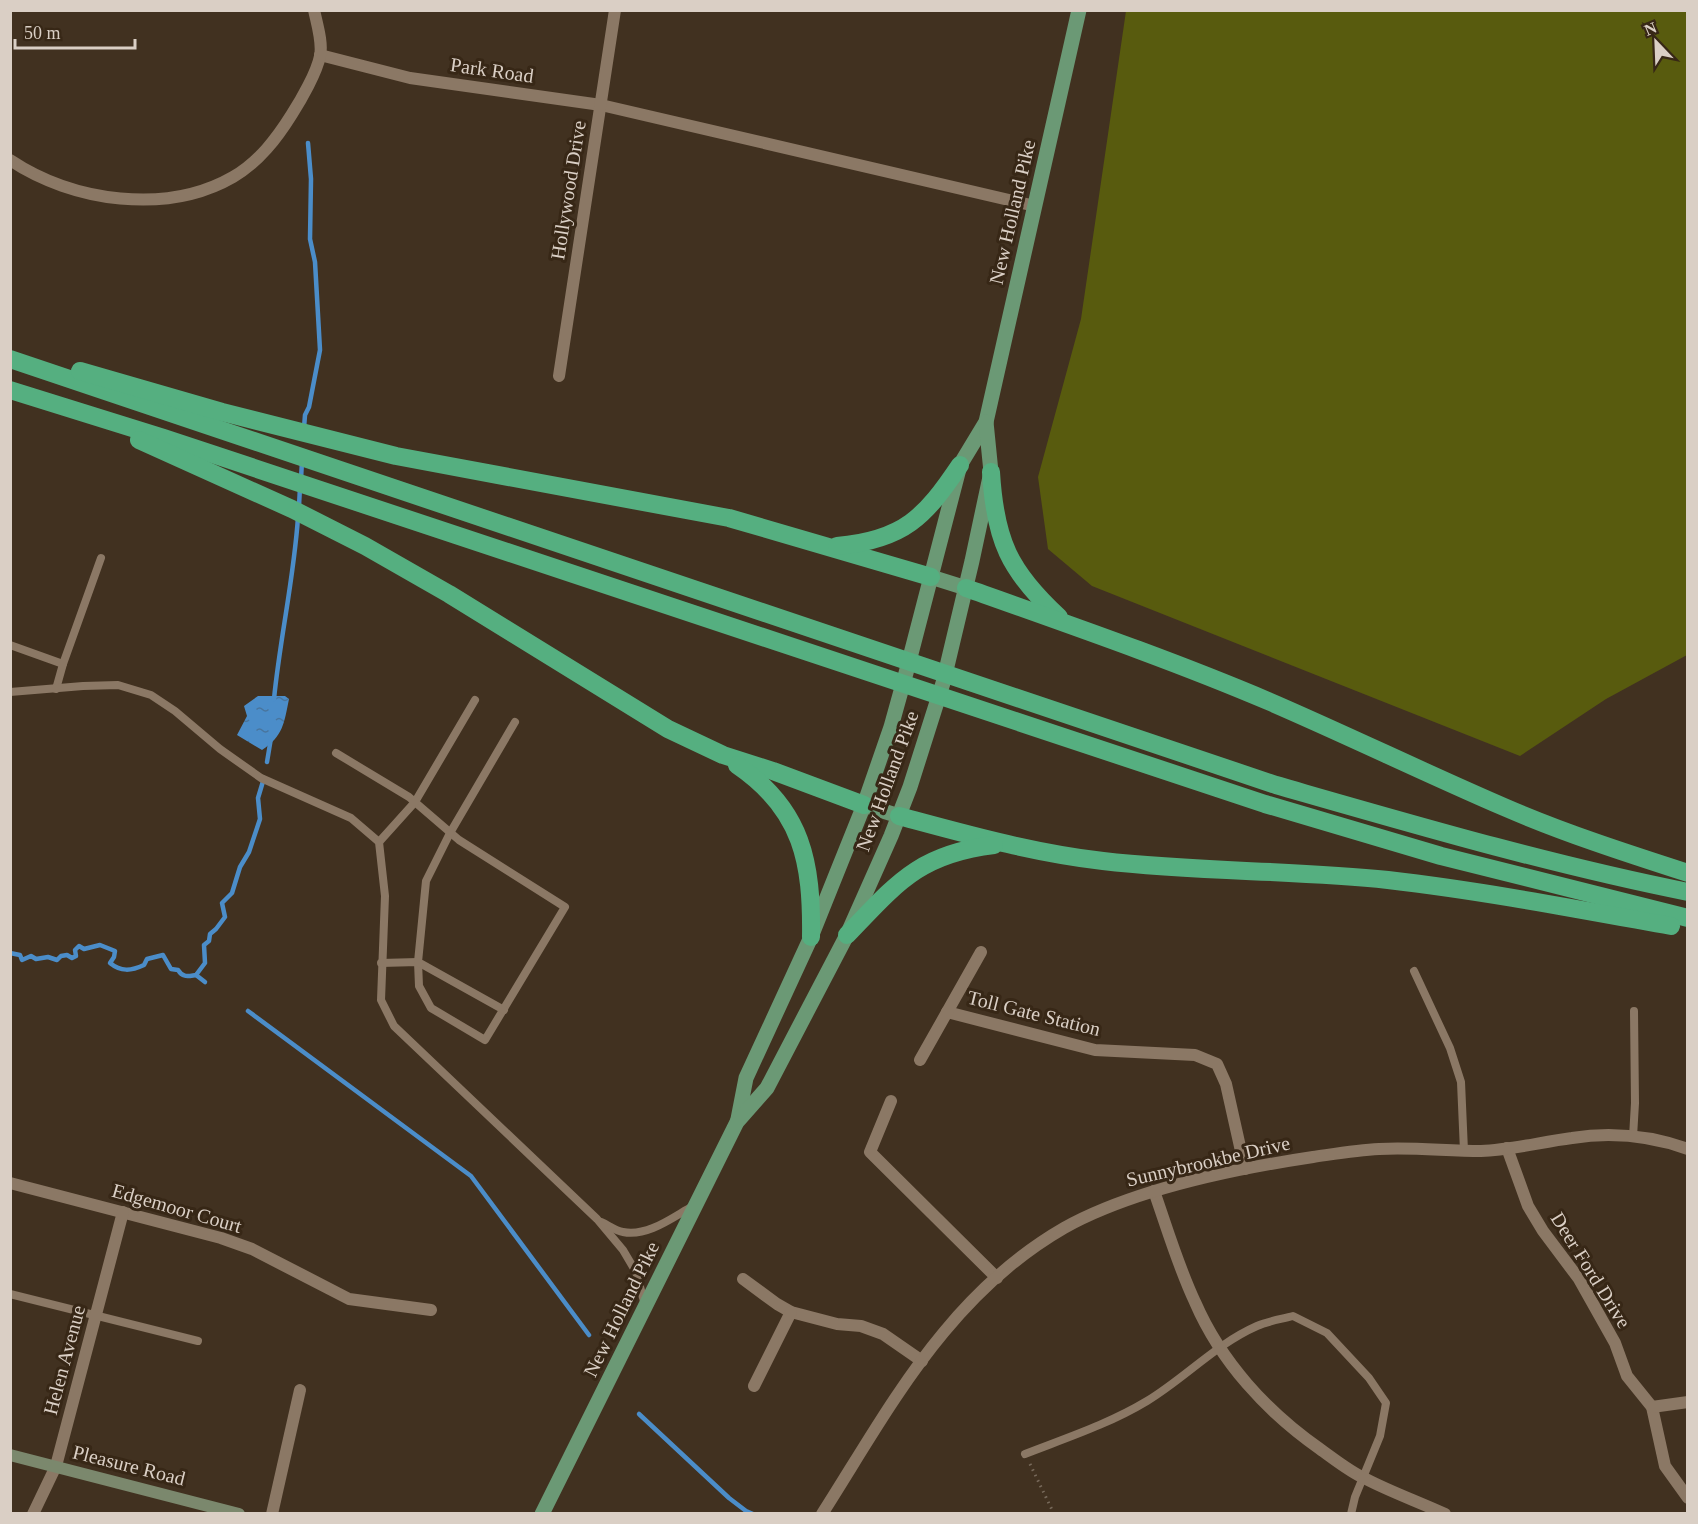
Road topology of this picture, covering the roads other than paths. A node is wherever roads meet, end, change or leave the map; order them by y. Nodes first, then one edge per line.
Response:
1 (314, 10) edge
2 (615, 10) edge
3 (1079, 10) edge
4 (320, 55) junction
5 (601, 105) junction
6 (10, 160) edge
7 (1035, 206) junction
8 (10, 350) edge
9 (10, 360) edge
10 (559, 376) dead end
11 (10, 390) edge
12 (69, 409) junction
13 (986, 422) junction
14 (960, 465) junction
15 (991, 472) junction
16 (830, 547) junction
17 (101, 558) dead end
18 (931, 577) junction
19 (966, 588) junction
20 (1064, 622) junction
21 (10, 645) edge
22 (63, 663) junction
23 (56, 688) junction
24 (10, 692) edge
25 (475, 700) dead end
26 (515, 723) dead end
27 (336, 753) dead end
28 (723, 755) junction
29 (415, 802) junction
30 (864, 805) junction
31 (899, 816) junction
32 (450, 833) junction
33 (379, 842) junction
34 (1005, 844) junction
35 (1688, 873) edge
36 (1688, 892) edge
37 (1688, 918) edge
38 (1688, 929) edge
39 (847, 935) junction
40 (811, 937) junction
41 (981, 952) dead end
42 (418, 962) junction
43 (381, 963) junction
44 (1414, 971) dead end
45 (504, 1010) junction
46 (1634, 1011) dead end
47 (947, 1012) junction
48 (920, 1060) dead end
49 (891, 1101) dead end
50 (737, 1122) junction
51 (1633, 1137) junction
52 (1507, 1148) junction
53 (1688, 1149) edge
54 (1464, 1151) junction
55 (1245, 1168) junction
56 (10, 1183) edge
57 (1154, 1191) junction
58 (696, 1204) junction
59 (123, 1212) junction
60 (597, 1219) junction
61 (997, 1278) junction
62 (743, 1279) dead end
63 (10, 1294) edge
64 (645, 1306) junction
65 (431, 1310) dead end
66 (791, 1312) junction
67 (96, 1315) junction
68 (198, 1341) dead end
69 (1220, 1347) junction
70 (922, 1360) junction
71 (754, 1386) dead end
72 (300, 1390) dead end
73 (1688, 1402) edge
74 (1652, 1407) junction
75 (1024, 1454) road end
76 (10, 1455) edge
77 (56, 1466) junction
78 (1364, 1479) junction
79 (1688, 1498) edge
80 (33, 1514) edge
81 (238, 1514) edge
82 (272, 1514) edge
83 (542, 1514) edge
84 (822, 1514) edge
85 (1350, 1514) edge
86 (1445, 1514) edge

1 - 4 street
2 - 5 street, Hollywood Drive
3 - 7 main road, New Holland Pike
4 - 5 street, Park Road
4 - 6 street
5 - 7 street, Park Road
5 - 10 street, Hollywood Drive
7 - 13 main road, New Holland Pike
8 - 16 highway
9 - 36 highway
11 - 12 highway
12 - 28 highway
12 - 37 highway
13 - 14 main road, New Holland Pike
13 - 15 main road, New Holland Pike
14 - 16 highway
14 - 18 main road, New Holland Pike
15 - 19 main road, New Holland Pike
15 - 20 highway
16 - 18 highway
17 - 22 lane
18 - 19 main road
18 - 30 main road, New Holland Pike
19 - 20 highway
19 - 31 main road, New Holland Pike
20 - 35 highway
21 - 22 lane
22 - 23 lane
23 - 24 lane
23 - 33 lane
25 - 29 lane
26 - 32 lane
27 - 29 lane
28 - 30 highway
28 - 40 highway
29 - 32 lane
29 - 33 lane
30 - 31 main road
30 - 40 main road, New Holland Pike
31 - 34 highway
31 - 39 main road, New Holland Pike
32 - 42 lane
32 - 45 lane
33 - 43 lane
34 - 38 highway
34 - 39 highway
39 - 50 main road, New Holland Pike
40 - 50 main road, New Holland Pike
41 - 47 street, Toll Gate Station
42 - 43 lane
42 - 45 lane
42 - 45 lane
43 - 60 lane
44 - 54 lane
46 - 51 lane
47 - 48 street, Toll Gate Station
47 - 55 street, Toll Gate Station
49 - 61 street
50 - 58 main road, New Holland Pike
51 - 52 street
51 - 53 street
52 - 54 street
52 - 74 street, Deer Ford Drive
54 - 55 street, Sunnybrookbe Drive
55 - 57 street, Sunnybrookbe Drive
56 - 59 street, Edgemoor Court
57 - 61 street, Sunnybrookbe Drive
57 - 69 street
58 - 60 lane
58 - 64 main road, New Holland Pike
59 - 65 street, Edgemoor Court
59 - 67 street, Helen Avenue
60 - 64 lane
61 - 70 street, Sunnybrookbe Drive
62 - 66 street
63 - 67 lane
64 - 83 main road, New Holland Pike
66 - 70 street
66 - 71 street
67 - 68 lane
67 - 77 street, Helen Avenue
69 - 75 lane
69 - 78 street
69 - 78 lane
70 - 84 street, Sunnybrookbe Drive
72 - 82 street
73 - 74 street
74 - 79 street, Deer Ford Drive
76 - 77 street, Pleasure Road
77 - 80 street, Helen Avenue
77 - 81 street, Pleasure Road
78 - 85 lane
78 - 86 street

